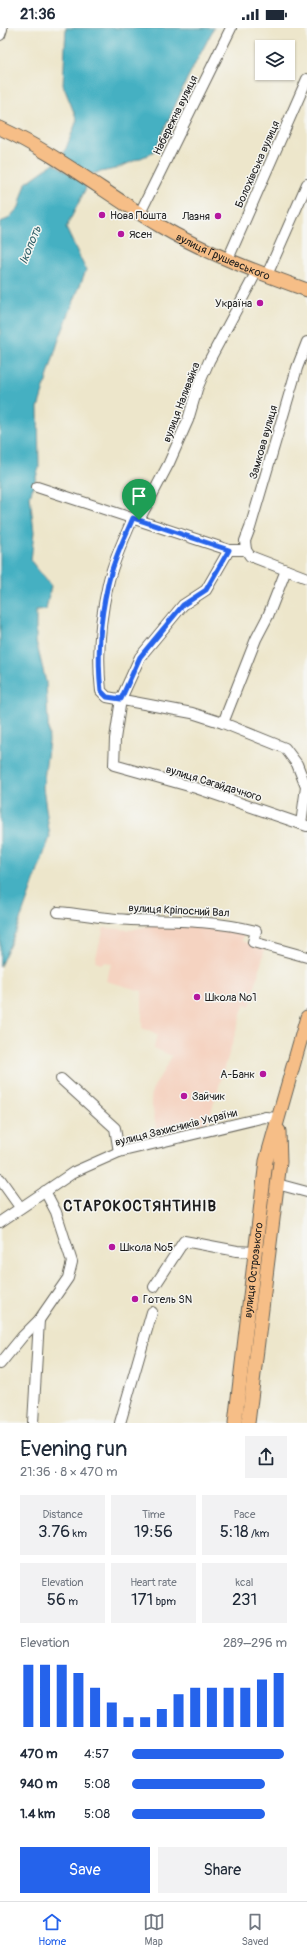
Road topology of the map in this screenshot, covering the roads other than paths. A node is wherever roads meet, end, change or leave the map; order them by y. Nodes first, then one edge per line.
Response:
1 (231, 28) edge
2 (307, 79) edge
3 (3, 131) edge
4 (307, 184) edge
5 (140, 213) junction
6 (228, 259) junction
7 (262, 273) junction
8 (307, 290) edge
9 (307, 342) edge
10 (37, 487) dead end
11 (136, 519) junction
12 (229, 550) junction
13 (246, 550) junction
14 (286, 570) junction
15 (307, 578) edge
16 (121, 699) junction
17 (223, 723) junction
18 (304, 825) edge
19 (58, 912) dead end
20 (307, 957) edge
21 (307, 1017) edge
22 (61, 1079) dead end
23 (279, 1118) junction
24 (119, 1152) junction
25 (266, 1161) junction
26 (280, 1162) junction
27 (0, 1179) edge
28 (277, 1184) junction
29 (45, 1192) junction
30 (307, 1192) edge
31 (20, 1207) junction
32 (0, 1222) edge
33 (254, 1252) junction
34 (154, 1287) dead end
35 (152, 1312) dead end
36 (40, 1320) junction
37 (0, 1364) edge
38 (34, 1423) edge
39 (120, 1423) edge
40 (235, 1423) edge
41 (248, 1423) edge

1 - 5 street, Набережна вулиця
2 - 6 street, Болохівська вулиця
3 - 5 main road, вулиця Грушевського
4 - 7 street, вулиця Наливайка
5 - 6 main road, вулиця Грушевського
6 - 7 main road, вулиця Грушевського
7 - 8 main road, вулиця Грушевського
7 - 11 street, вулиця Наливайка
9 - 13 street, Замкова вулиця
10 - 11 street
11 - 12 street
11 - 16 street, вулиця Наливайка
12 - 13 street
12 - 16 street
13 - 14 street
14 - 15 street
14 - 17 street
16 - 17 street, вулиця Наливайка
16 - 18 street, вулиця Сагайдачного
17 - 18 street, вулиця Наливайка
19 - 20 street, вулиця Кріпосний Вал
21 - 23 main road, вулиця Острозького
22 - 24 street
23 - 24 street, вулиця Захисників України
23 - 25 main road, вулиця Острозького
23 - 26 main road, вулиця Острозького
24 - 29 street, вулиця Захисників України
25 - 26 main road
25 - 33 main road, вулиця Острозького
26 - 28 main road, вулиця Острозького
27 - 31 street
28 - 30 street
28 - 41 main road, вулиця Острозького
29 - 31 street, вулиця Захисників України
29 - 36 street
31 - 32 street, вулиця Захисників України
33 - 34 street
33 - 40 main road, вулиця Острозького
35 - 39 street
36 - 37 street
36 - 38 street

